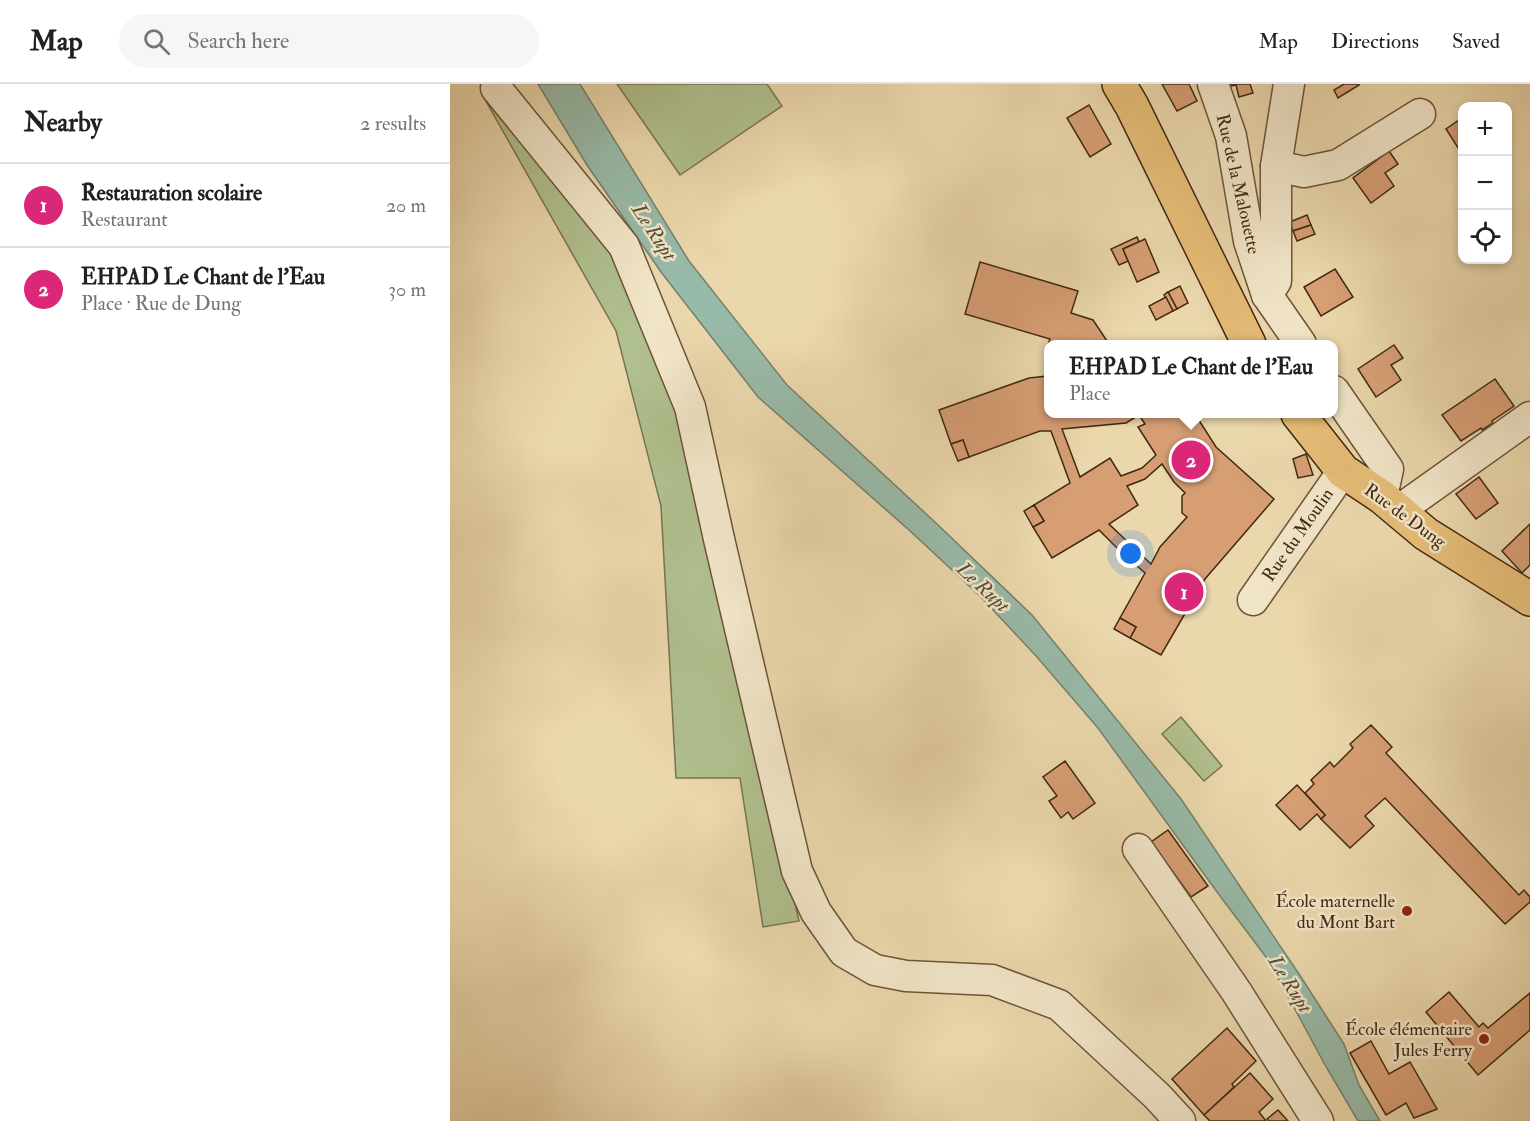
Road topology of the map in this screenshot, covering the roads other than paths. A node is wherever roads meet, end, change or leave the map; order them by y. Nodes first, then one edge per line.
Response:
1 (1119, 84) edge
2 (1213, 84) edge
3 (1289, 84) edge
4 (496, 88) dead end
5 (1420, 114) dead end
6 (1276, 166) junction
7 (1267, 295) junction
8 (1246, 340) edge
9 (1298, 340) edge
10 (1338, 397) edge
11 (1530, 417) edge
12 (1301, 418) edge
13 (1342, 471) junction
14 (1390, 504) junction
15 (1530, 598) edge
16 (1253, 600) dead end
17 (1138, 849) dead end
18 (1180, 1121) edge
19 (1318, 1121) edge

1 - 8 main road
2 - 7 street, Rue de la Malouette
3 - 6 street
4 - 18 street
5 - 6 street
6 - 7 street
7 - 9 street, Rue de la Malouette
10 - 14 street
11 - 14 street
12 - 13 main road, Rue de Dung
13 - 14 main road, Rue de Dung
13 - 16 street, Rue du Moulin
14 - 15 main road, Rue de Dung
17 - 19 street

